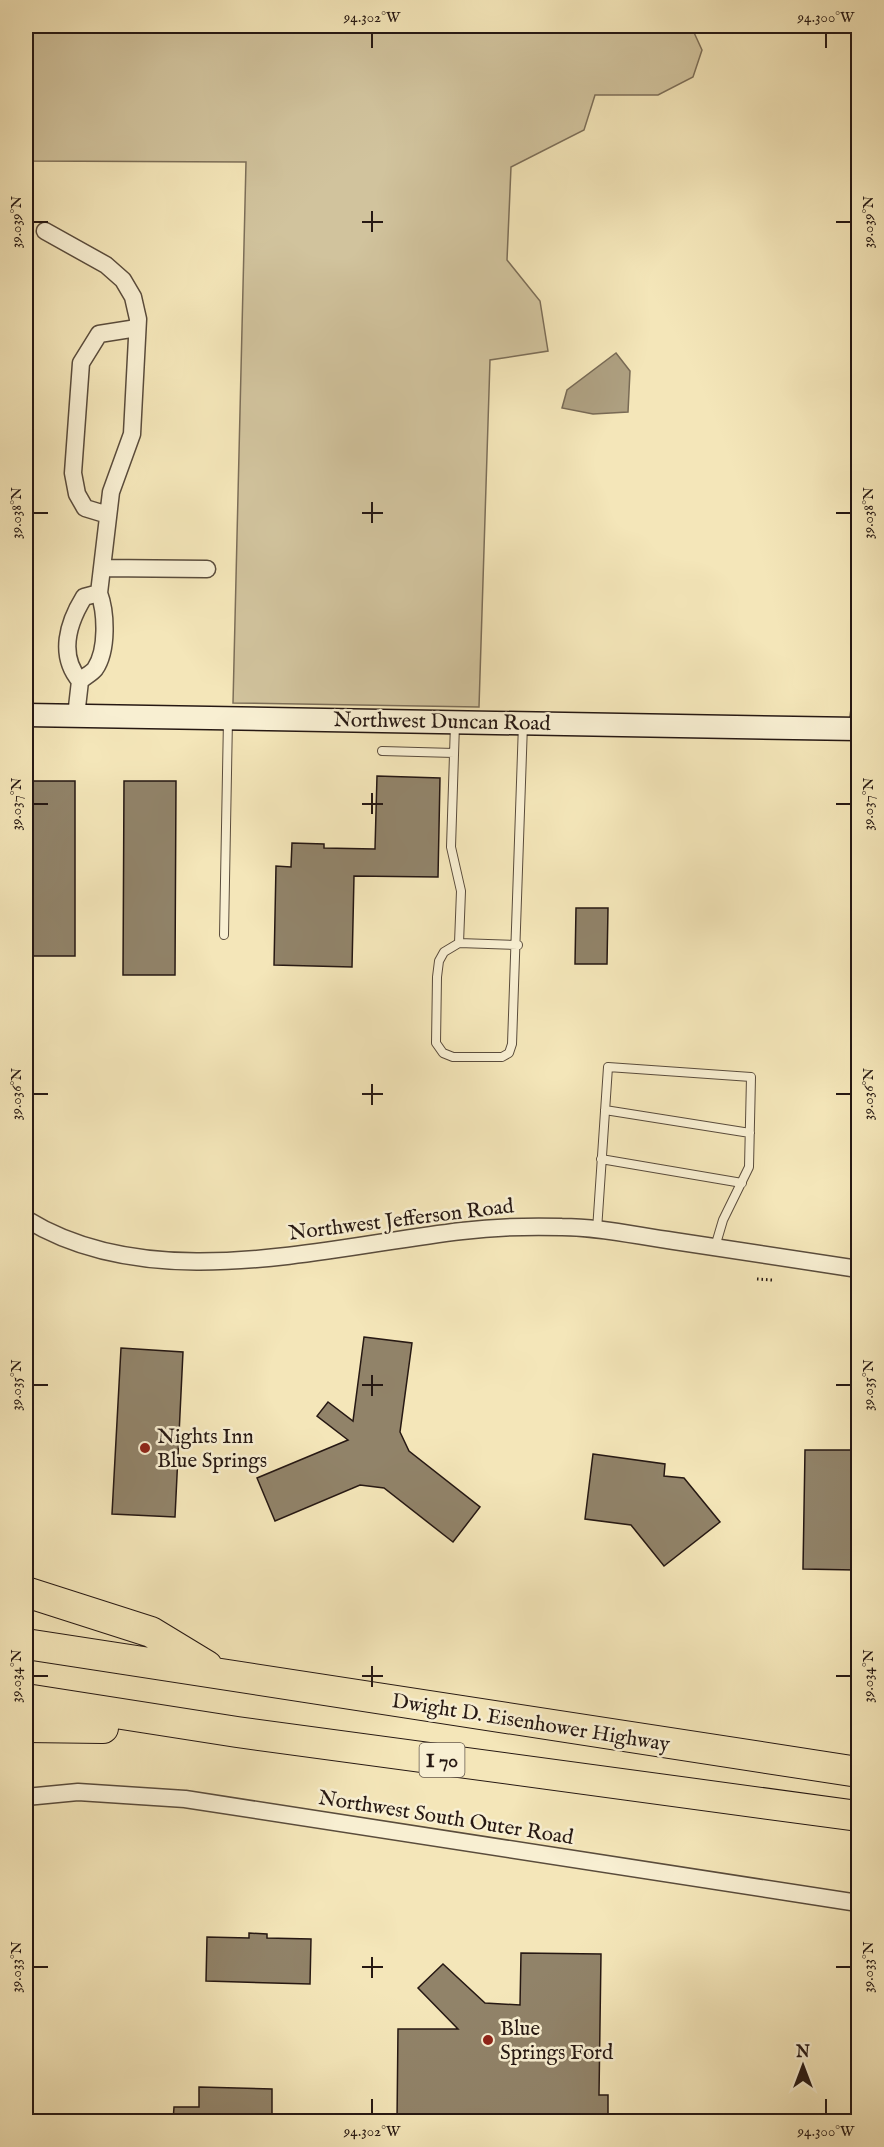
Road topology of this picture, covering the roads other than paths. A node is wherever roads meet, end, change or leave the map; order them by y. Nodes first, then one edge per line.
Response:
1 (45, 231) dead end
2 (137, 328) junction
3 (108, 515) junction
4 (102, 568) junction
5 (207, 569) dead end
6 (99, 593) junction
7 (80, 681) junction
8 (858, 685) edge
9 (26, 715) edge
10 (76, 716) junction
11 (228, 718) junction
12 (456, 721) junction
13 (523, 722) junction
14 (856, 729) edge
15 (382, 752) dead end
16 (454, 753) junction
17 (224, 935) dead end
18 (459, 943) junction
19 (518, 945) junction
20 (604, 1110) junction
21 (750, 1133) junction
22 (601, 1159) junction
23 (742, 1184) junction
24 (26, 1219) edge
25 (597, 1231) junction
26 (715, 1247) junction
27 (858, 1269) edge
28 (26, 1592) edge
29 (26, 1644) edge
30 (220, 1674) junction
31 (26, 1699) edge
32 (26, 1727) edge
33 (237, 1732) junction
34 (858, 1772) edge
35 (26, 1797) edge
36 (858, 1816) edge
37 (858, 1903) edge

1 - 2 street
2 - 3 street
2 - 3 street
3 - 4 street
4 - 5 street
4 - 6 street
6 - 7 street
6 - 7 street
7 - 10 street
8 - 14 lane
9 - 10 street, Northwest Duncan Road
10 - 11 street, Northwest Duncan Road
11 - 12 street, Northwest Duncan Road
11 - 17 lane
12 - 13 street, Northwest Duncan Road
12 - 16 lane
13 - 14 street, Northwest Duncan Road
13 - 19 lane
15 - 16 lane
16 - 18 lane
18 - 19 lane
18 - 19 lane
20 - 21 lane
20 - 21 lane
20 - 22 lane
21 - 23 lane
22 - 23 lane
22 - 25 lane
23 - 26 lane
24 - 25 street, Northwest Jefferson Road
25 - 26 street, Northwest Jefferson Road
26 - 27 street, Northwest Jefferson Road
28 - 30 highway
29 - 30 highway, Dwight D. Eisenhower Highway / I 70
30 - 34 highway, Dwight D. Eisenhower Highway / I 70
31 - 33 highway, I 70
32 - 33 highway
33 - 36 highway, I 70
35 - 37 street, Northwest South Outer Road

